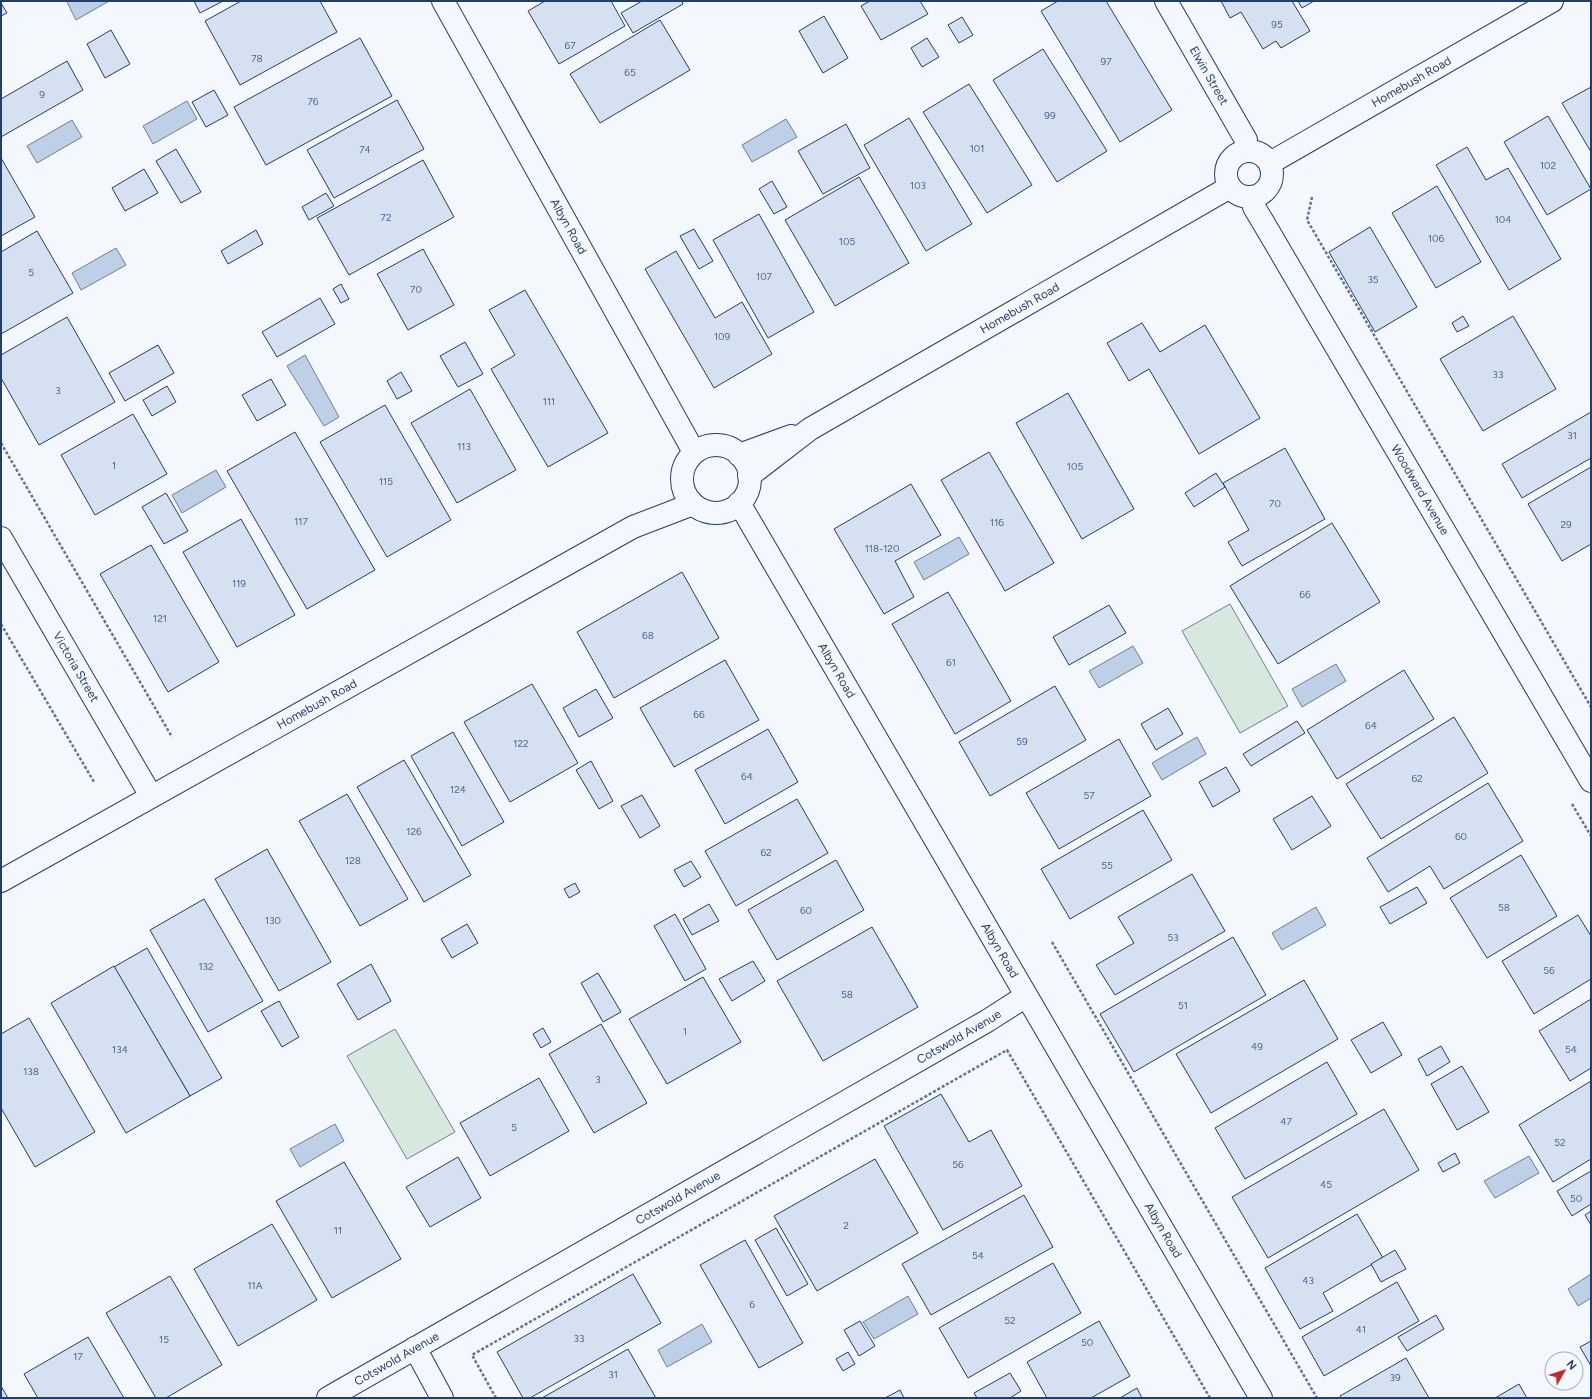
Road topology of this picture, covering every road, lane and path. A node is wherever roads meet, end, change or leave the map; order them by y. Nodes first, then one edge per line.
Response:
1 (443, 1) edge
2 (1166, 1) edge
3 (1552, 1) edge
4 (1246, 151) junction
5 (1270, 163) junction
6 (1230, 187) junction
7 (1312, 197) dead end
8 (1253, 198) junction
9 (810, 429) junction
10 (1, 443) edge
11 (694, 452) junction
12 (739, 455) junction
13 (749, 476) junction
14 (682, 486) junction
15 (739, 503) junction
16 (694, 504) junction
17 (633, 527) junction
18 (1, 538) edge
19 (1, 624) edge
20 (1591, 707) edge
21 (172, 737) dead end
22 (1591, 781) edge
23 (94, 782) dead end
24 (151, 796) junction
25 (1, 881) edge
26 (1052, 942) dead end
27 (1026, 996) junction
28 (415, 1348) junction
29 (328, 1398) edge
30 (442, 1398) edge
31 (496, 1398) edge
32 (1210, 1398) edge
33 (1261, 1398) edge
34 (1317, 1398) edge

1 - 11 street, Albyn Road
2 - 4 street, Elwin Street
3 - 5 street, Homebush Road
4 - 5 street
4 - 6 street
5 - 8 street
6 - 8 street
6 - 9 street, Homebush Road
7 - 20 path
8 - 22 street, Woodward Avenue
9 - 12 street, Homebush Road
9 - 13 street, Homebush Road
10 - 21 path
11 - 12 street
11 - 14 street
12 - 13 street
13 - 15 street
14 - 16 street
14 - 17 street, Homebush Road
15 - 16 street
15 - 27 street, Albyn Road
16 - 17 street, Homebush Road
17 - 24 street, Homebush Road
18 - 24 street, Victoria Street
19 - 23 path
24 - 25 street, Homebush Road
26 - 34 path
27 - 28 street, Cotswold Avenue
27 - 33 street, Albyn Road
28 - 29 street, Cotswold Avenue
28 - 30 street
31 - 32 path

